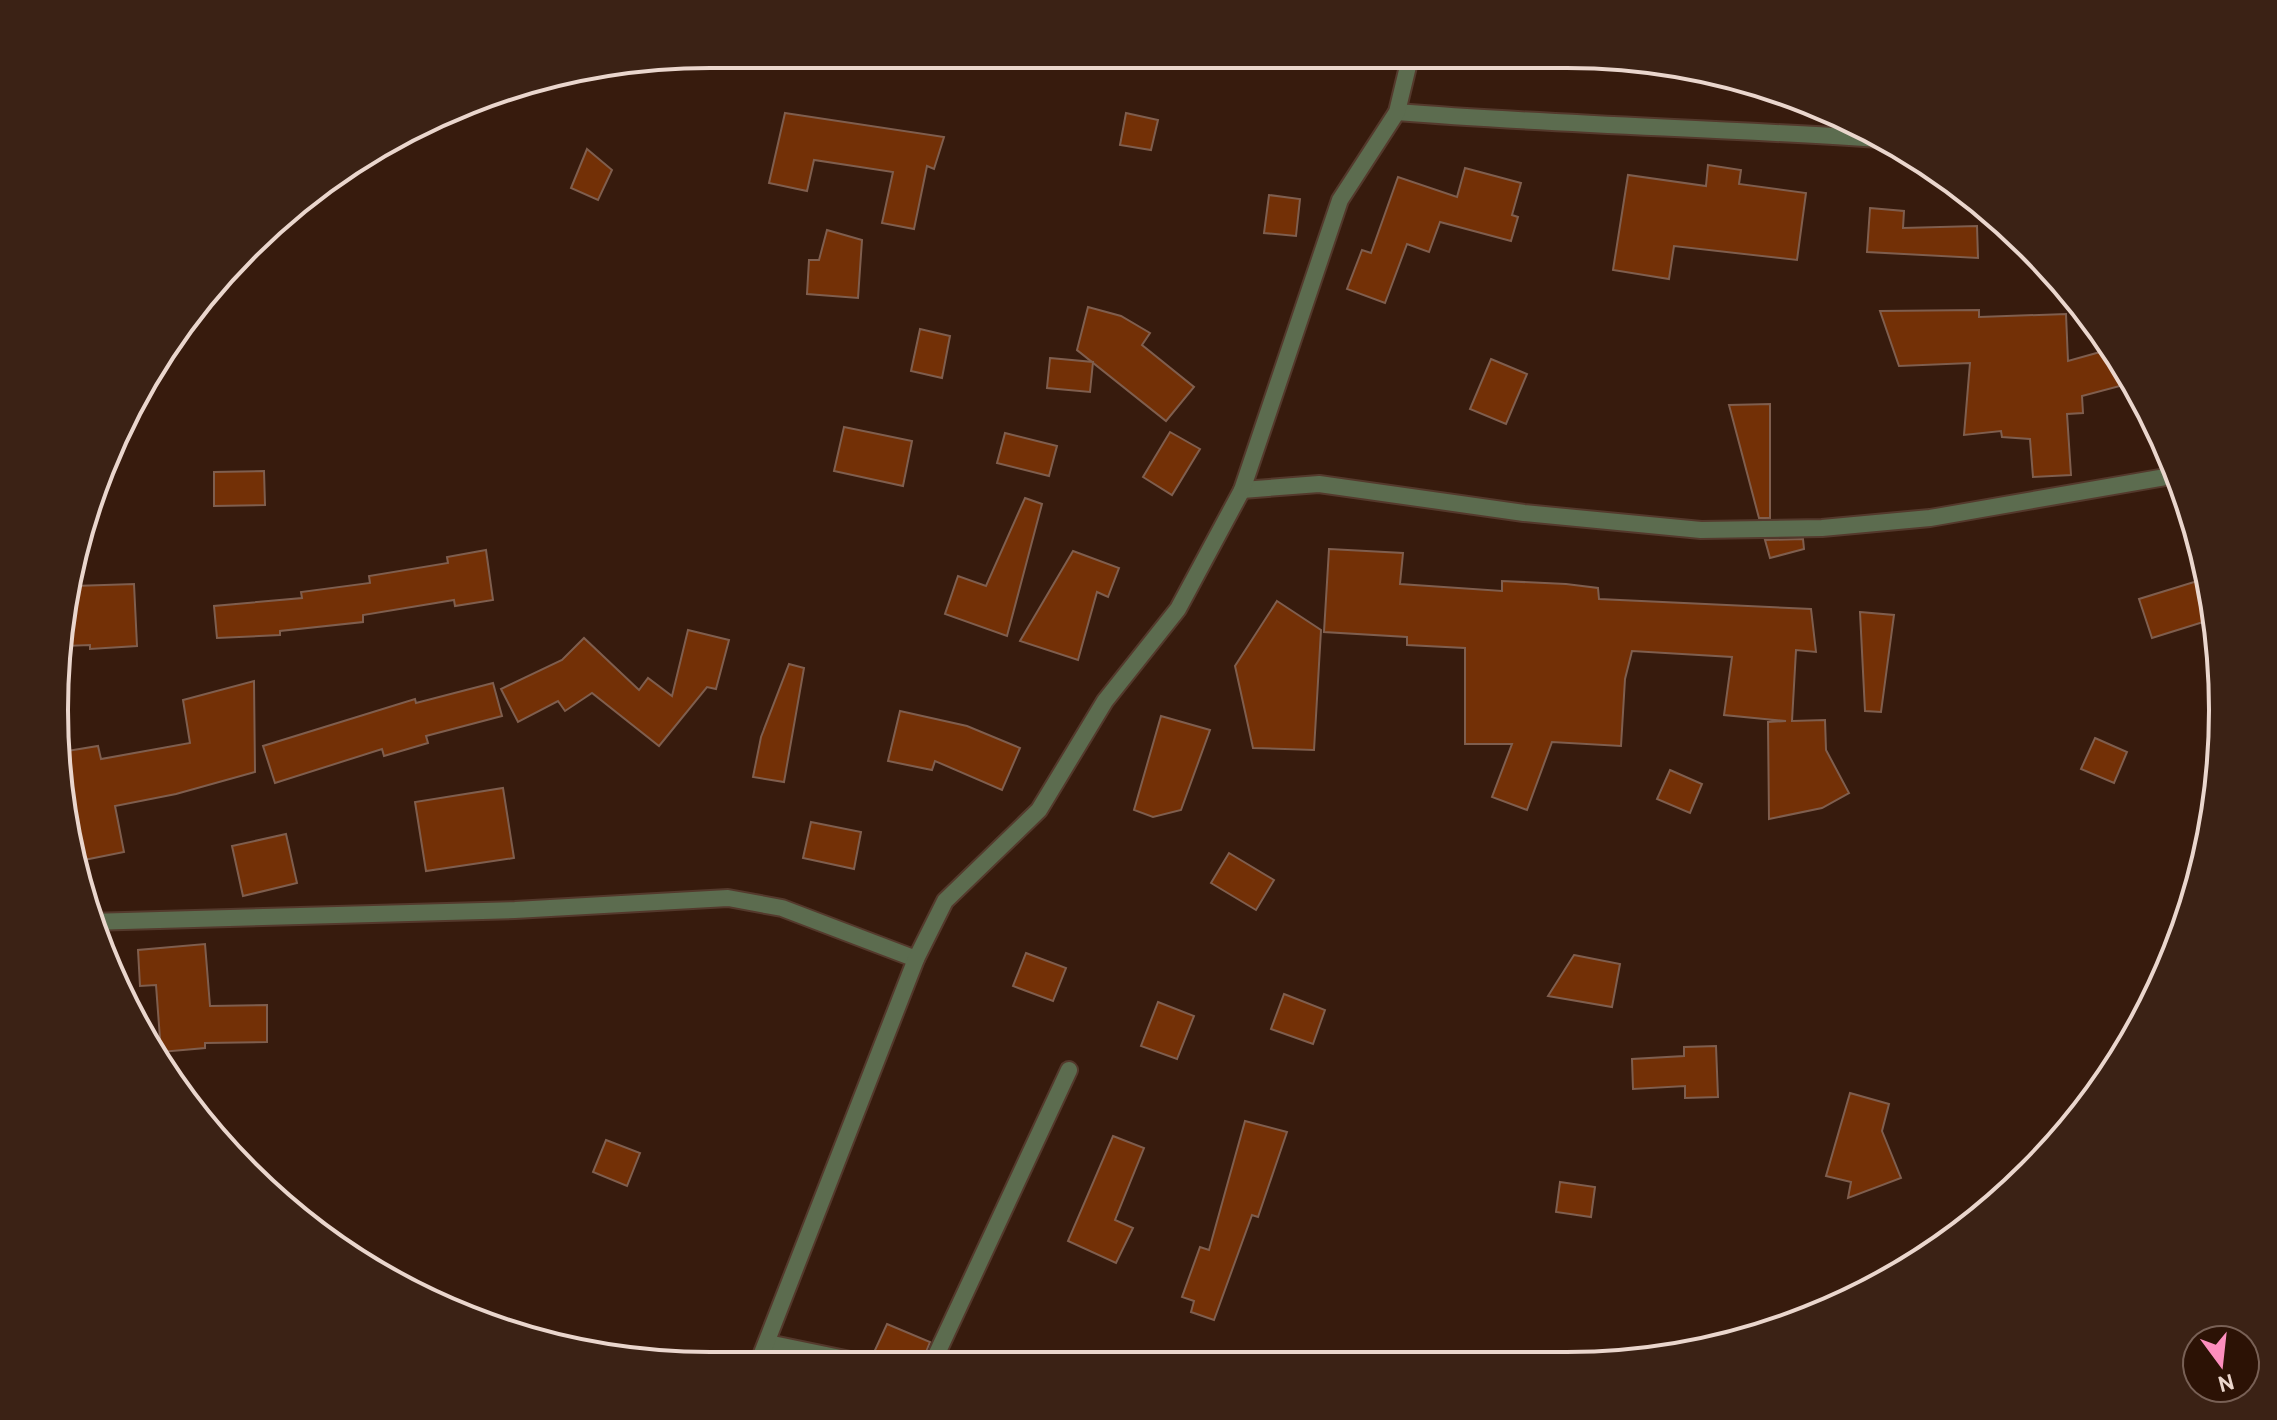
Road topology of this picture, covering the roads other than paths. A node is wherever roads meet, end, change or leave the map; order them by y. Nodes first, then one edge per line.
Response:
1 (1408, 68) edge
2 (1397, 112) junction
3 (1857, 137) edge
4 (2165, 477) edge
5 (1242, 490) junction
6 (104, 922) edge
7 (916, 959) junction
8 (1069, 1070) dead end
9 (768, 1343) junction
10 (764, 1352) edge
11 (812, 1352) edge
12 (938, 1352) edge

1 - 2 street
2 - 3 street
2 - 5 street
4 - 5 street
5 - 7 street
6 - 7 street
7 - 9 street
8 - 12 street
9 - 10 street
9 - 11 street

